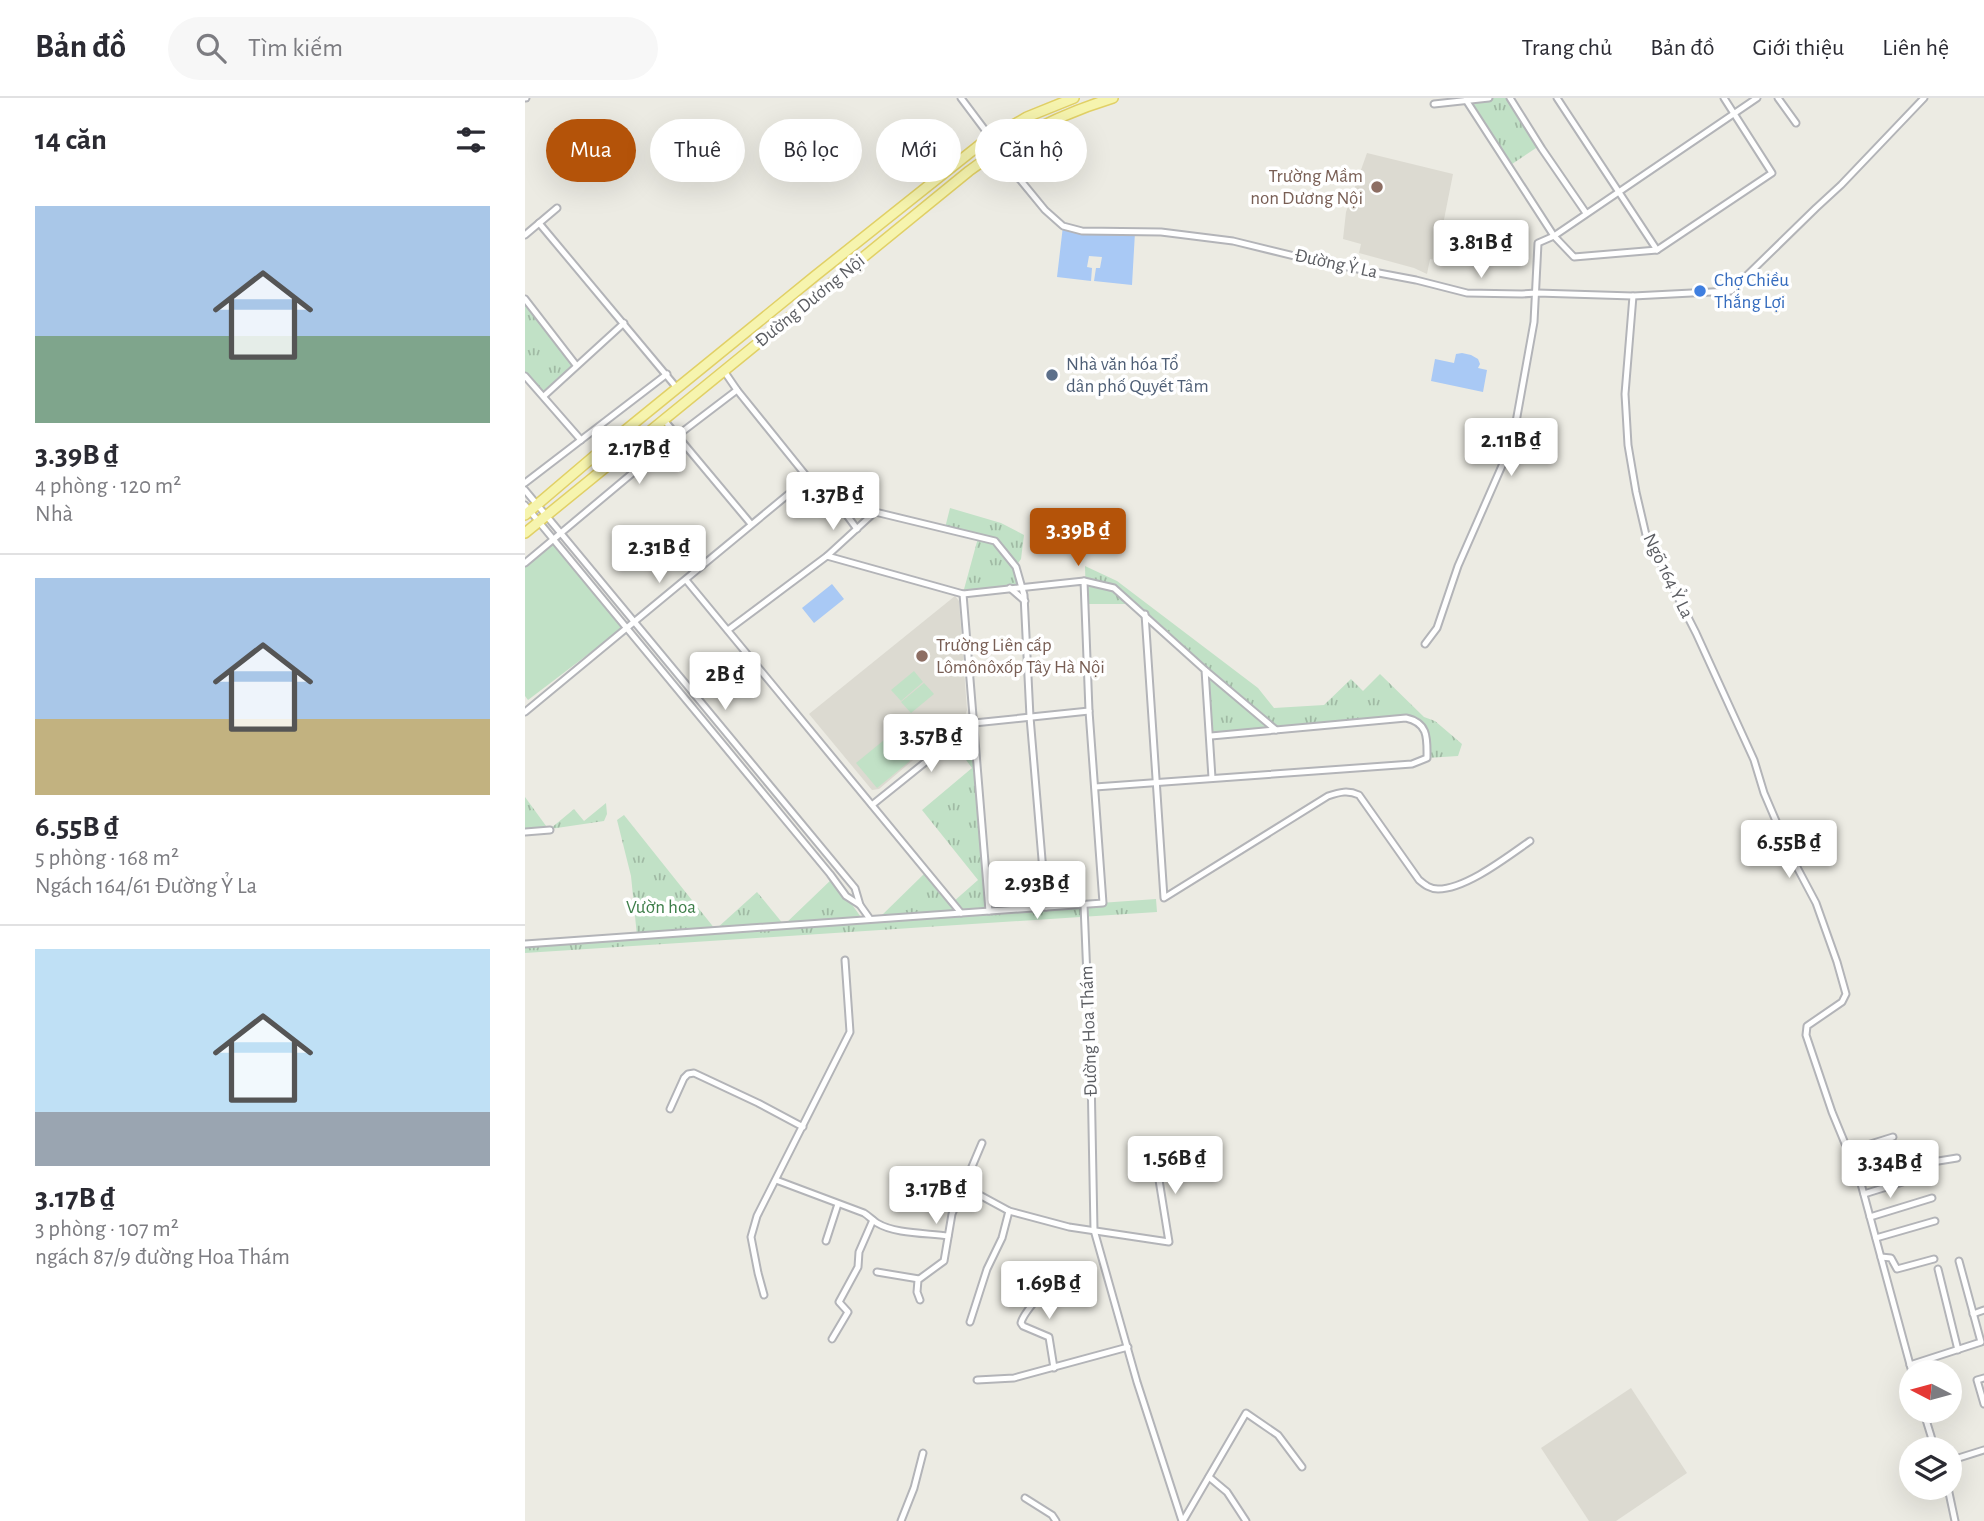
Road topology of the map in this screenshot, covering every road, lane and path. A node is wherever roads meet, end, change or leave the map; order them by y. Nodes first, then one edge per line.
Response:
1 (961, 98) edge
2 (1074, 98) edge
3 (1113, 98) edge
4 (1489, 98) edge
5 (1510, 98) edge
6 (1557, 98) edge
7 (1724, 98) edge
8 (1757, 98) edge
9 (1778, 98) edge
10 (1924, 98) edge
11 (1466, 100) junction
12 (1434, 104) dead end
13 (1734, 114) junction
14 (977, 119) edge
15 (1024, 119) edge
16 (1056, 119) edge
17 (1796, 123) dead end
18 (975, 151) edge
19 (975, 167) edge
20 (1022, 182) edge
21 (1619, 191) junction
22 (557, 208) dead end
23 (1586, 213) junction
24 (539, 223) junction
25 (525, 235) edge
26 (1554, 236) junction
27 (1657, 250) junction
28 (1537, 293) junction
29 (1633, 296) junction
30 (525, 299) edge
31 (624, 323) junction
32 (576, 365) junction
33 (724, 371) junction
34 (667, 374) junction
35 (525, 376) edge
36 (677, 388) junction
37 (737, 390) junction
38 (544, 396) junction
39 (664, 419) junction
40 (678, 435) junction
41 (580, 440) junction
42 (808, 478) junction
43 (525, 483) edge
44 (525, 490) edge
45 (529, 509) edge
46 (843, 510) junction
47 (875, 512) junction
48 (543, 518) junction
49 (751, 524) junction
50 (857, 528) junction
51 (525, 533) edge
52 (562, 533) junction
53 (553, 540) junction
54 (827, 555) junction
55 (525, 563) edge
56 (686, 580) junction
57 (1084, 581) junction
58 (1023, 587) junction
59 (1010, 588) junction
60 (963, 594) junction
61 (1025, 601) junction
62 (1145, 614) junction
63 (635, 622) junction
64 (626, 628) junction
65 (728, 630) junction
66 (1425, 644) dead end
67 (1205, 670) junction
68 (1089, 711) junction
69 (525, 712) edge
70 (1030, 717) junction
71 (974, 723) junction
72 (1276, 730) junction
73 (1211, 736) junction
74 (1212, 778) junction
75 (1156, 782) junction
76 (1095, 787) junction
77 (872, 805) junction
78 (550, 830) dead end
79 (525, 832) edge
80 (1530, 841) dead end
81 (860, 905) junction
82 (1084, 905) junction
83 (1046, 907) junction
84 (989, 911) junction
85 (961, 913) junction
86 (870, 919) junction
87 (525, 944) edge
88 (845, 960) dead end
89 (670, 1109) dead end
90 (803, 1127) junction
91 (1893, 1138) dead end
92 (982, 1143) dead end
93 (1848, 1150) junction
94 (1155, 1155) dead end
95 (1957, 1158) dead end
96 (776, 1180) junction
97 (1860, 1180) junction
98 (1909, 1180) dead end
99 (963, 1186) junction
100 (1864, 1194) junction
101 (1932, 1198) dead end
102 (838, 1204) junction
103 (1009, 1211) junction
104 (1870, 1217) junction
105 (873, 1220) junction
106 (1935, 1221) dead end
107 (1094, 1230) junction
108 (948, 1236) junction
109 (1876, 1238) junction
110 (826, 1241) dead end
111 (1881, 1257) junction
112 (1934, 1259) dead end
113 (1959, 1261) dead end
114 (1938, 1269) dead end
115 (877, 1272) dead end
116 (1057, 1278) dead end
117 (919, 1279) junction
118 (764, 1294) dead end
119 (920, 1300) dead end
120 (1984, 1310) edge
121 (1973, 1314) junction
122 (970, 1322) dead end
123 (832, 1339) dead end
124 (1981, 1345) edge
125 (1128, 1347) junction
126 (1958, 1350) junction
127 (1909, 1360) edge
128 (1933, 1360) edge
129 (1054, 1368) junction
130 (1984, 1378) edge
131 (977, 1380) dead end
132 (1984, 1404) edge
133 (1984, 1450) edge
134 (923, 1453) dead end
135 (1962, 1457) edge
136 (1301, 1467) dead end
137 (1209, 1478) junction
138 (1025, 1497) dead end
139 (1951, 1500) edge
140 (901, 1521) edge
141 (1056, 1521) edge
142 (1183, 1521) edge
143 (1246, 1521) edge
144 (1955, 1521) edge

1 - 14 street
2 - 15 main road, Đường Dương Nội
3 - 16 main road, Đường Dương Nội
4 - 11 street
5 - 23 street
6 - 21 street
7 - 13 street
8 - 13 street
9 - 17 street
10 - 29 street, Đường Ỷ La
11 - 12 street
11 - 26 street
13 - 21 street
13 - 27 street
18 - 36 main road, Đường Dương Nội
19 - 33 main road, Đường Dương Nội
20 - 28 street, Đường Ỷ La
21 - 23 street
21 - 27 street
22 - 24 street
23 - 26 street
24 - 25 street
24 - 31 street
26 - 27 street
26 - 28 street
28 - 29 street, Đường Ỷ La
28 - 66 street
29 - 93 street, Ngõ 164 Ỷ La
30 - 32 street
31 - 32 street
31 - 34 street
32 - 38 street
33 - 37 street
33 - 39 main road, Đường Dương Nội
34 - 36 street
34 - 41 street
35 - 38 street
36 - 45 main road, Đường Dương Nội
37 - 40 street
37 - 42 street
38 - 41 street
39 - 40 street
39 - 48 main road, Đường Dương Nội
40 - 49 street
40 - 52 street
41 - 43 street
42 - 46 street
42 - 49 street
44 - 45 street
45 - 48 street
45 - 48 street
46 - 47 street
46 - 50 street
47 - 50 street
47 - 58 street
48 - 51 main road, Đường Dương Nội
48 - 52 street
48 - 53 street
49 - 56 street
50 - 54 street
52 - 53 street
52 - 63 street
53 - 55 street
53 - 64 street
54 - 60 street
54 - 65 street
56 - 63 street
56 - 65 street
57 - 58 street
57 - 62 street
57 - 68 street
58 - 59 street
58 - 61 street
59 - 60 street
59 - 61 street
60 - 71 street
61 - 70 street
62 - 67 street
62 - 75 street
63 - 64 street
63 - 81 street
64 - 69 street
64 - 81 street
65 - 77 street
67 - 72 street
67 - 73 street
68 - 70 street
68 - 76 street
70 - 71 street
70 - 83 street
71 - 77 street
71 - 84 street
72 - 73 street
72 - 74 street
73 - 74 street
74 - 75 street
75 - 76 street
75 - 80 street
76 - 82 street
77 - 85 street
78 - 79 street
81 - 86 street
82 - 83 street
82 - 107 street, Đường Hoa Thám
83 - 84 street
84 - 85 street
85 - 86 street
86 - 87 street
88 - 90 street
89 - 90 street
90 - 96 street
91 - 93 street
92 - 99 street
93 - 97 street
94 - 107 street
95 - 97 street
96 - 102 street
96 - 118 street
97 - 100 street
98 - 100 street
99 - 103 street
99 - 108 street
100 - 104 street
101 - 104 street
102 - 105 street
102 - 110 street
103 - 107 street
103 - 122 street
104 - 109 street
105 - 108 street
105 - 123 street
106 - 109 street
107 - 125 street, Đường Hoa Thám
108 - 117 street
109 - 111 street
111 - 112 street
111 - 127 street
113 - 121 street
114 - 126 street
115 - 117 street
116 - 129 street
117 - 119 street
120 - 121 street
121 - 124 street
124 - 126 street
125 - 129 street
125 - 142 street, Đường Hoa Thám
126 - 128 street
129 - 131 street
130 - 132 street
133 - 135 street
134 - 140 street
136 - 137 street
137 - 142 street
137 - 143 street
138 - 141 street
139 - 144 street

